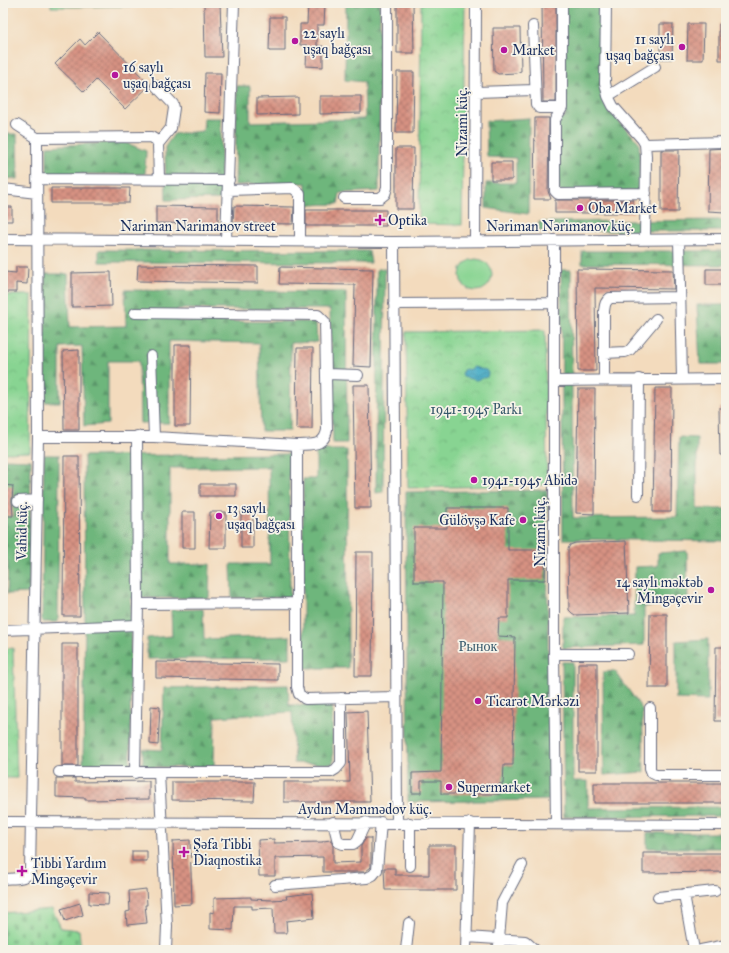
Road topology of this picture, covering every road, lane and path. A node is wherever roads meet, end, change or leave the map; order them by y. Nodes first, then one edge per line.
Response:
1 (234, 3) edge
2 (387, 3) edge
3 (476, 3) edge
4 (562, 3) edge
5 (606, 3) edge
6 (533, 26) dead end
7 (655, 67) dead end
8 (156, 86) dead end
9 (535, 90) junction
10 (476, 92) junction
11 (608, 96) junction
12 (562, 108) junction
13 (17, 125) dead end
14 (37, 138) junction
15 (726, 142) edge
16 (158, 144) junction
17 (644, 144) junction
18 (37, 179) junction
19 (159, 180) junction
20 (228, 185) junction
21 (3, 190) edge
22 (37, 193) junction
23 (646, 193) junction
24 (344, 198) dead end
25 (3, 239) edge
26 (37, 239) junction
27 (645, 239) junction
28 (679, 239) junction
29 (726, 239) edge
30 (226, 240) junction
31 (554, 240) junction
32 (300, 241) junction
33 (475, 241) junction
34 (394, 242) junction
35 (680, 297) junction
36 (554, 303) junction
37 (394, 304) junction
38 (135, 313) dead end
39 (656, 318) dead end
40 (604, 353) junction
41 (151, 356) dead end
42 (327, 374) junction
43 (358, 375) dead end
44 (639, 379) junction
45 (726, 379) edge
46 (604, 380) junction
47 (682, 380) junction
48 (554, 381) junction
49 (137, 436) junction
50 (38, 437) junction
51 (154, 437) junction
52 (297, 445) junction
53 (638, 495) dead end
54 (37, 500) junction
55 (18, 501) dead end
56 (297, 603) junction
57 (138, 604) junction
58 (138, 626) junction
59 (3, 630) edge
60 (34, 630) junction
61 (554, 654) junction
62 (628, 654) dead end
63 (396, 697) junction
64 (341, 698) junction
65 (650, 708) dead end
66 (59, 772) dead end
67 (135, 773) junction
68 (159, 773) junction
69 (726, 775) edge
70 (3, 822) edge
71 (31, 822) junction
72 (333, 822) junction
73 (366, 822) junction
74 (381, 822) junction
75 (397, 822) junction
76 (410, 822) junction
77 (162, 823) junction
78 (470, 823) junction
79 (556, 824) junction
80 (726, 824) edge
81 (522, 865) dead end
82 (410, 866) dead end
83 (3, 878) edge
84 (275, 885) dead end
85 (715, 891) dead end
86 (684, 894) junction
87 (658, 897) dead end
88 (409, 923) dead end
89 (467, 937) junction
90 (499, 939) junction
91 (726, 945) edge
92 (166, 950) edge
93 (406, 950) edge
94 (466, 950) edge
95 (500, 950) edge
96 (535, 950) edge
97 (694, 950) edge
98 (706, 950) edge

1 - 20 street
2 - 24 street
3 - 10 street, Nizami küç.
4 - 12 street
5 - 11 street
6 - 9 street
7 - 11 street
8 - 16 street
9 - 10 street
9 - 12 street
10 - 33 street, Nizami küç.
11 - 17 street
12 - 23 street
13 - 14 street
14 - 16 street
14 - 18 street, Vahid küç.
15 - 17 street
16 - 19 street
17 - 23 street
18 - 19 street
18 - 22 street, Vahid küç.
19 - 20 street
20 - 30 street
20 - 32 street
21 - 22 street
22 - 26 street, Vahid küç.
23 - 27 street
25 - 26 street, Nariman Narimanov street
26 - 30 street, Nariman Narimanov street
26 - 50 street, Vahid küç.
27 - 28 street, Nəriman Nərimanov küç.
27 - 31 street, Nəriman Nərimanov küç.
28 - 29 street, Nəriman Nərimanov küç.
28 - 35 street
30 - 32 street, Nariman Narimanov street
31 - 33 street, Nəriman Nərimanov küç.
31 - 36 street, Nizami küç.
32 - 34 street, Nariman Narimanov street
33 - 34 street, Nəriman Nərimanov küç.
34 - 37 street
35 - 40 street
35 - 47 street
36 - 37 street
36 - 48 street, Nizami küç.
37 - 63 street
38 - 42 street
39 - 40 street
40 - 46 street
41 - 51 street
42 - 43 street
42 - 52 street
44 - 46 street
44 - 47 street
44 - 53 street
45 - 47 street
46 - 48 street
48 - 61 street, Nizami küç.
49 - 50 street
49 - 51 street
49 - 57 street
50 - 54 street, Vahid küç.
51 - 52 street
52 - 56 street
54 - 55 street
54 - 60 street, Vahid küç.
56 - 57 street
56 - 64 street
57 - 58 street
58 - 60 street
58 - 67 street
59 - 60 street
60 - 71 street, Vahid küç.
61 - 62 street
61 - 79 street, Nizami küç.
63 - 64 street
63 - 75 street
64 - 68 street
65 - 69 street
66 - 67 street
67 - 68 street
68 - 77 street
70 - 71 street, Aydın Məmmədov küç.
71 - 77 street, Aydın Məmmədov küç.
71 - 83 street, Vahid küç.
72 - 73 street, Aydın Məmmədov küç.
72 - 73 street
72 - 77 street, Aydın Məmmədov küç.
73 - 74 street, Aydın Məmmədov küç.
74 - 75 street, Aydın Məmmədov küç.
74 - 84 street
75 - 76 street, Aydın Məmmədov küç.
76 - 78 street, Aydın Məmmədov küç.
76 - 82 street
77 - 92 street
78 - 79 street, Aydın Məmmədov küç.
78 - 89 street
79 - 80 street, Aydın Məmmədov küç.
81 - 90 street
85 - 86 street
86 - 87 street
86 - 97 street
88 - 93 street
89 - 90 street
89 - 94 street
90 - 95 street
90 - 96 street
91 - 98 street

